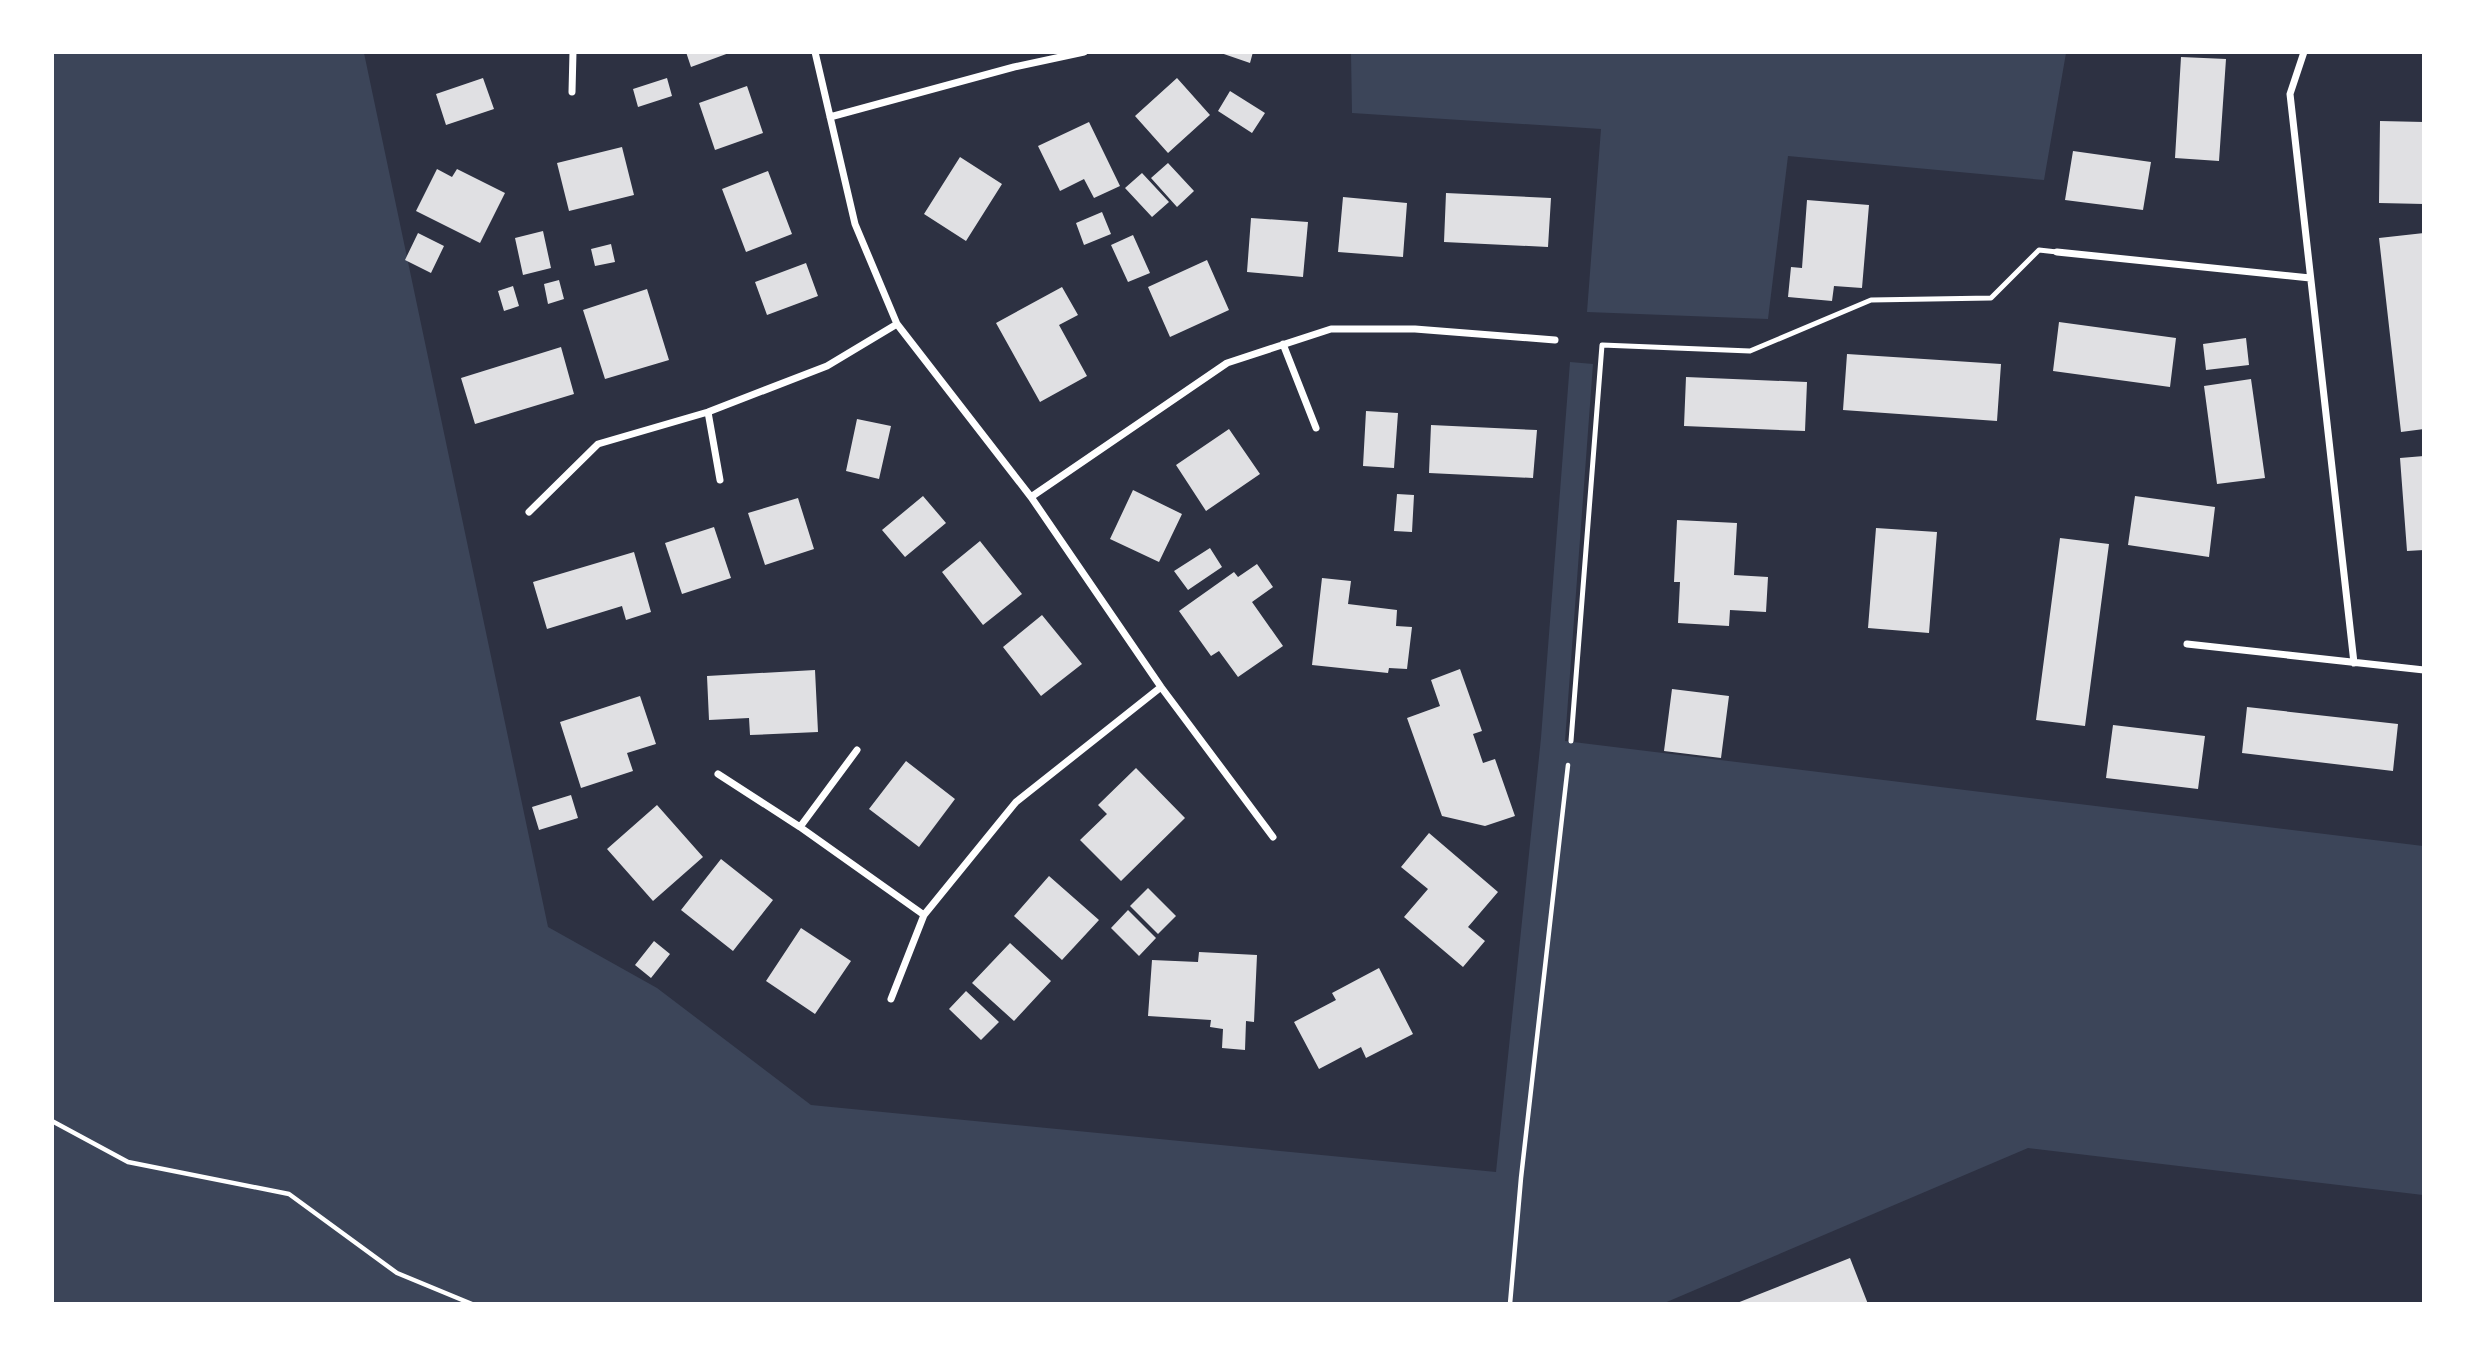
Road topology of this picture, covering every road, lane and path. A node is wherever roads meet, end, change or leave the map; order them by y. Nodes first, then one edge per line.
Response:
1 (573, 52) edge
2 (815, 52) edge
3 (1084, 52) edge
4 (2304, 52) edge
5 (572, 92) dead end
6 (830, 117) junction
7 (2057, 252) joint
8 (2310, 278) junction
9 (897, 324) junction
10 (1555, 340) dead end
11 (1283, 344) junction
12 (708, 412) junction
13 (1315, 428) dead end
14 (720, 480) dead end
15 (1031, 497) junction
16 (529, 512) dead end
17 (2188, 644) dead end
18 (2354, 663) junction
19 (2424, 670) edge
20 (1161, 687) junction
21 (1571, 741) joint
22 (857, 750) dead end
23 (718, 774) dead end
24 (800, 827) junction
25 (1273, 837) dead end
26 (924, 915) junction
27 (891, 999) dead end
28 (52, 1121) edge
29 (472, 1304) edge
30 (1510, 1304) edge

1 - 5 street
2 - 6 street
3 - 6 street
4 - 8 street
6 - 9 street
7 - 8 street
7 - 21 lane
8 - 18 street
9 - 12 street
9 - 15 street
10 - 11 street
11 - 13 street
11 - 15 street
12 - 14 street
12 - 16 street
15 - 20 street
17 - 18 street
18 - 19 street
20 - 25 street
20 - 26 street
21 - 30 path
22 - 24 street
23 - 24 street
24 - 26 street
26 - 27 street
28 - 29 path

